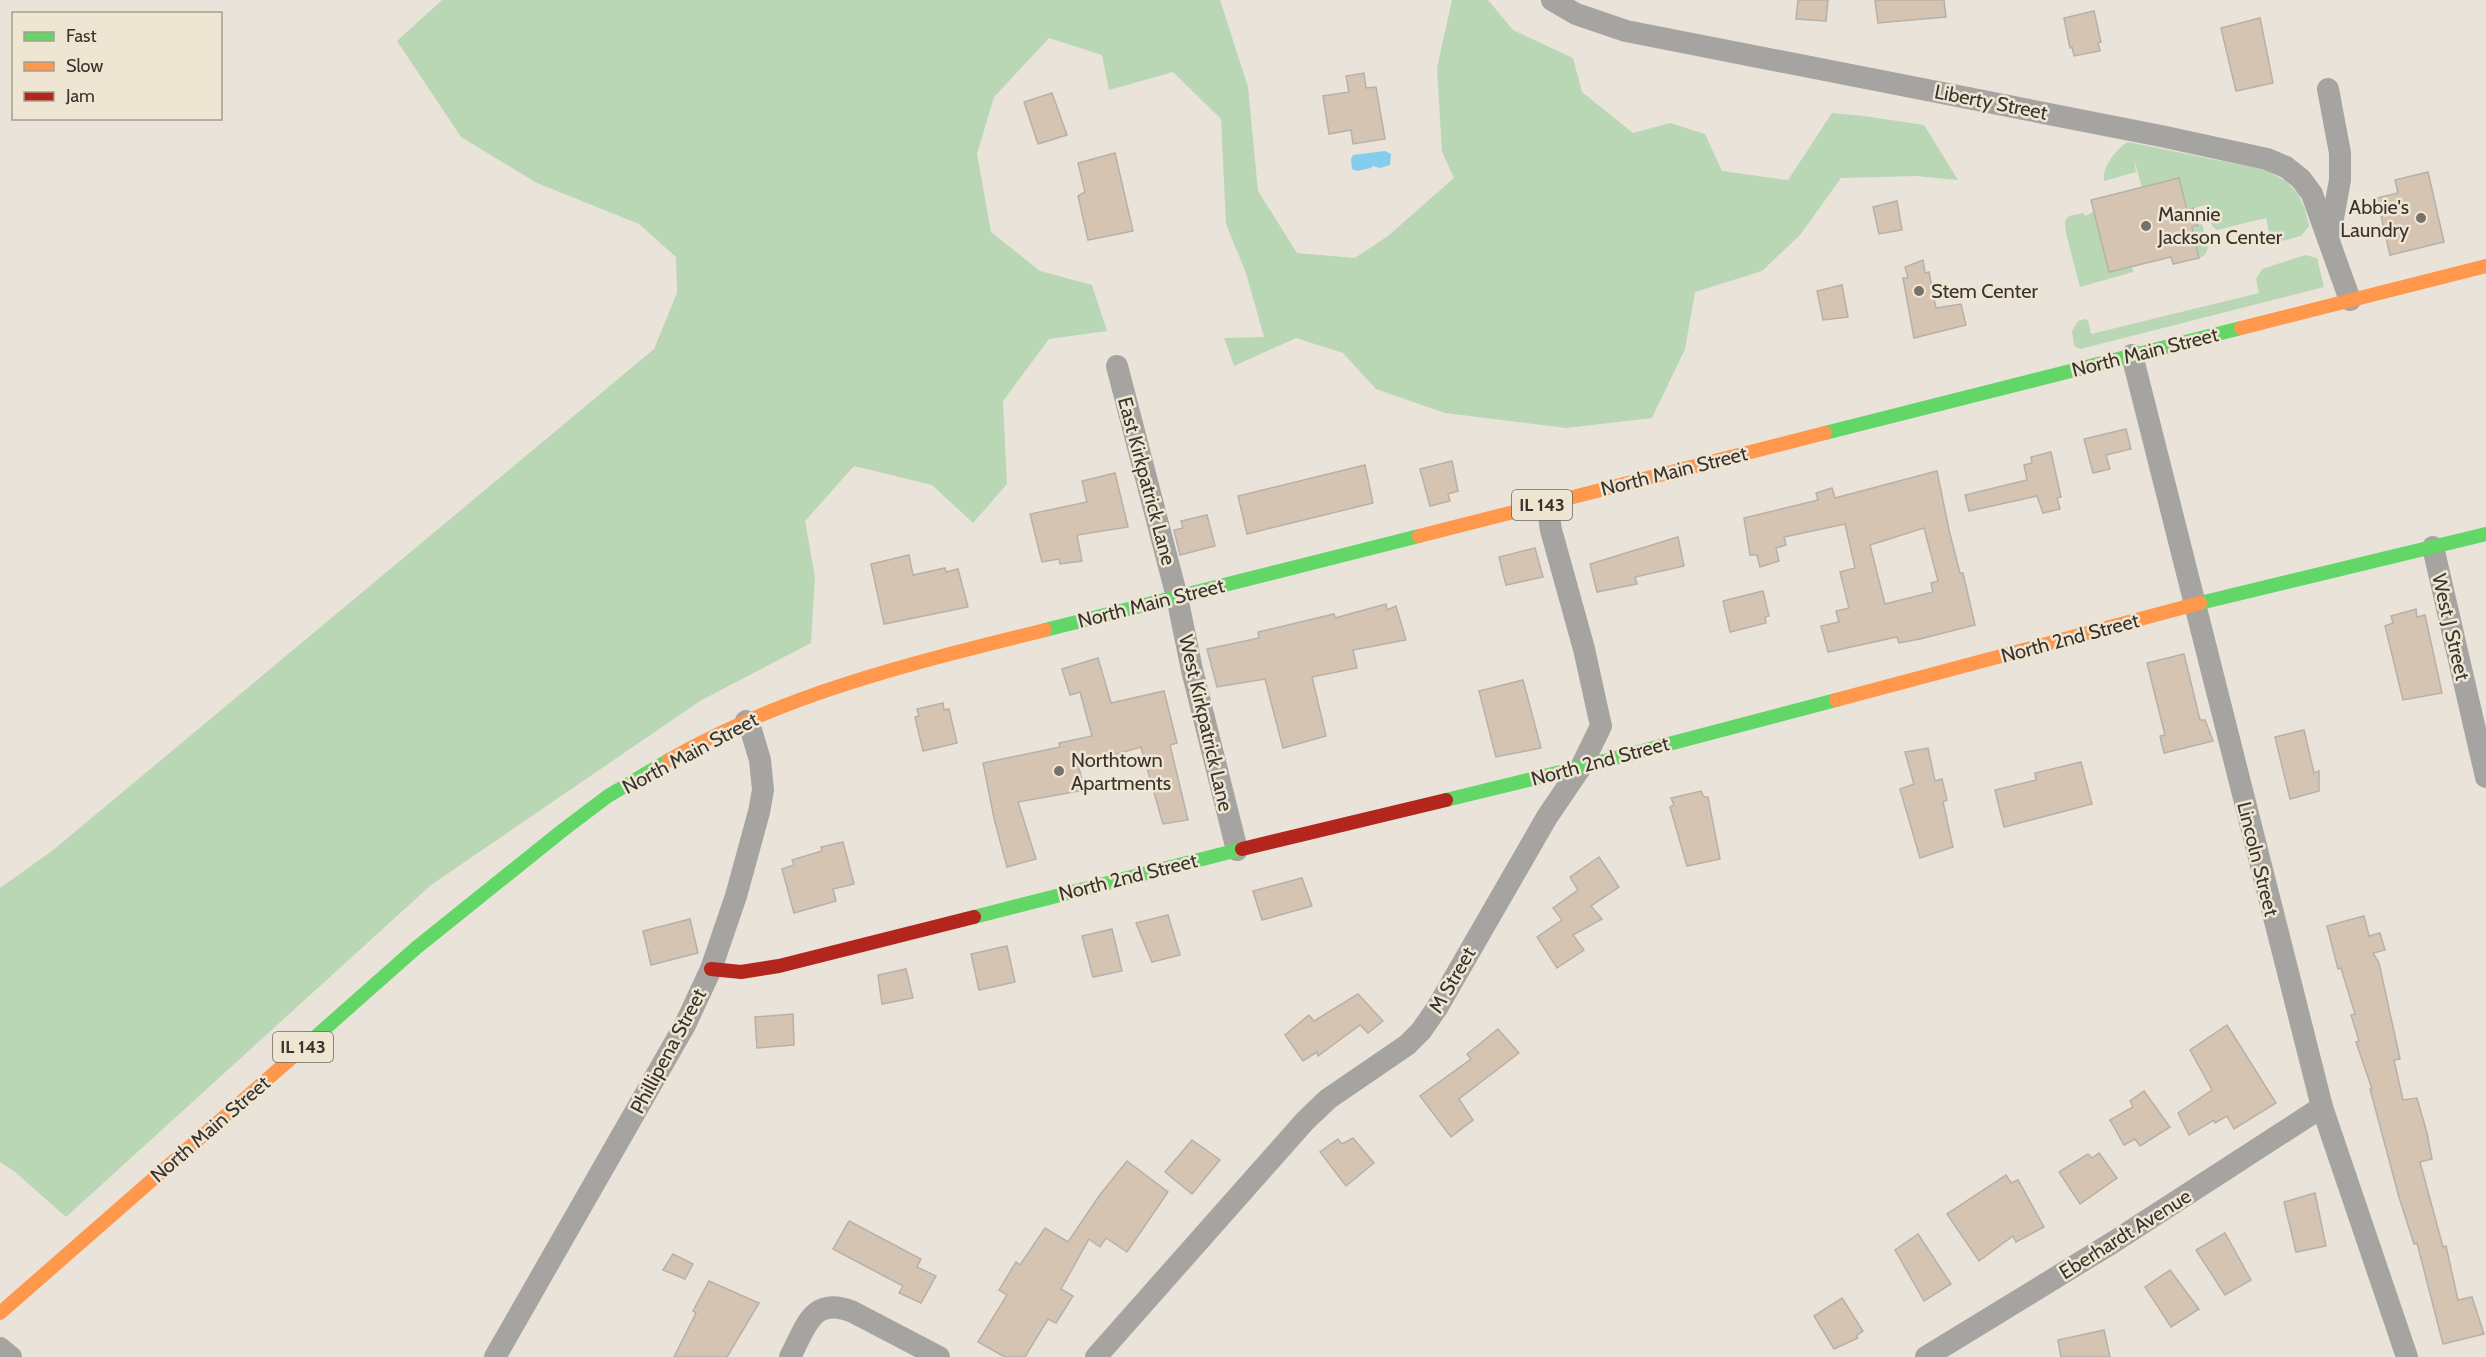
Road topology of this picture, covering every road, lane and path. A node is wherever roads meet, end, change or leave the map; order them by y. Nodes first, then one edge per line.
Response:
1 (1552, 0) edge
2 (2328, 89) dead end
3 (2329, 240) junction
4 (2486, 266) edge
5 (2350, 300) junction
6 (2132, 355) junction
7 (1117, 366) dead end
8 (1547, 504) junction
9 (2486, 534) edge
10 (2433, 547) junction
11 (1177, 597) junction
12 (2194, 605) junction
13 (746, 721) junction
14 (1581, 767) junction
15 (2486, 777) edge
16 (1237, 850) junction
17 (711, 969) junction
18 (2322, 1107) junction
19 (0, 1313) edge
20 (0, 1348) edge
21 (11, 1357) edge
22 (495, 1357) edge
23 (790, 1357) edge
24 (939, 1357) edge
25 (1096, 1357) edge
26 (1926, 1357) edge
27 (2407, 1357) edge

1 - 3 street, Liberty Street
2 - 3 street
3 - 5 street, Liberty Street
4 - 5 main road, North Main Street / IL 143
5 - 6 main road, North Main Street / IL 143
6 - 8 main road, North Main Street / IL 143
6 - 12 street, Lincoln Street
7 - 11 street, East Kirkpatrick Lane
8 - 11 main road, North Main Street / IL 143
8 - 14 street, M Street
9 - 10 main road, North 2nd Street
10 - 12 main road, North 2nd Street
10 - 15 street, West J Street
11 - 13 main road, North Main Street / IL 143
11 - 16 street, West Kirkpatrick Lane
12 - 14 main road, North 2nd Street
12 - 18 street, Lincoln Street
13 - 17 street, Phillipena Street
13 - 19 main road, North Main Street / IL 143
14 - 16 main road, North 2nd Street
14 - 25 street, M Street
16 - 17 main road, North 2nd Street
17 - 22 street, Phillipena Street
18 - 26 street, Eberhardt Avenue
18 - 27 street, Lincoln Street
20 - 21 street
23 - 24 street

